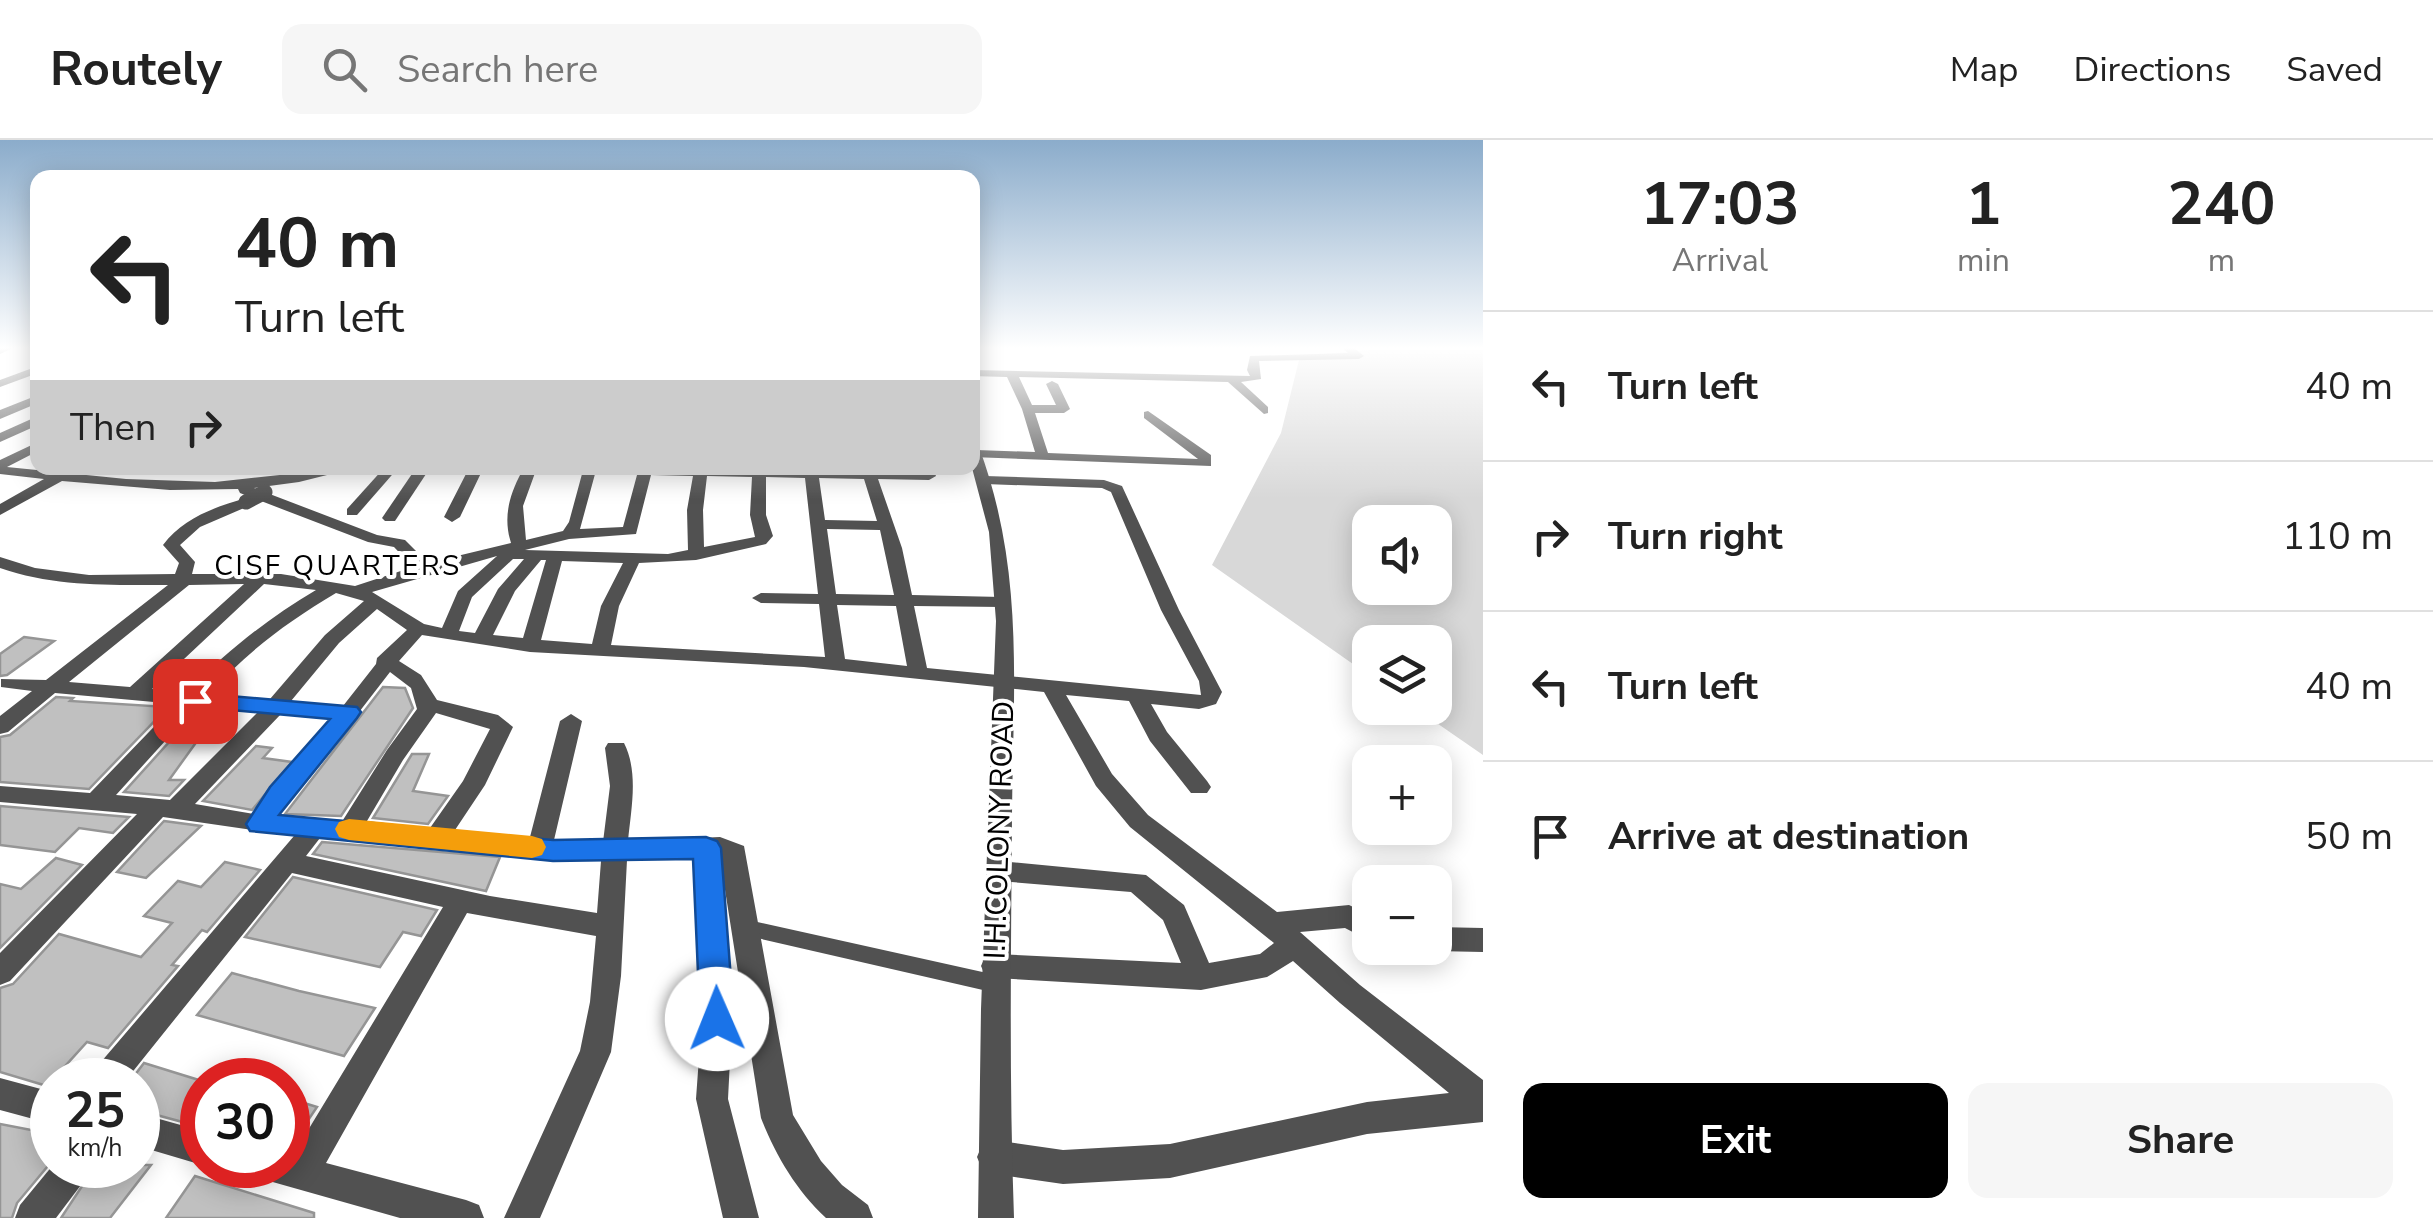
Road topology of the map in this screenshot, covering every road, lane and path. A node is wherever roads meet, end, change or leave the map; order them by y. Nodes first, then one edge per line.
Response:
1 (28, 398) edge
2 (1023, 398) edge
3 (1059, 398) edge
4 (1263, 398) edge
5 (1253, 399) joint
6 (1028, 410) junction
7 (1264, 410) dead end
8 (1148, 415) dead end
9 (0, 416) edge
10 (30, 424) edge
11 (30, 437) edge
12 (0, 438) edge
13 (0, 451) edge
14 (980, 451) edge
15 (30, 452) edge
16 (1043, 458) junction
17 (980, 466) edge
18 (30, 470) edge
19 (4, 471) edge
20 (41, 475) edge
21 (117, 475) edge
22 (316, 475) edge
23 (385, 475) edge
24 (418, 475) edge
25 (474, 475) edge
26 (527, 475) edge
27 (589, 475) edge
28 (644, 475) edge
29 (699, 475) edge
30 (759, 475) edge
31 (812, 475) edge
32 (856, 475) edge
33 (929, 475) edge
34 (870, 476) junction
35 (985, 480) junction
36 (233, 485) junction
37 (271, 487) junction
38 (0, 510) edge
39 (352, 512) dead end
40 (452, 517) dead end
41 (390, 518) dead end
42 (820, 524) junction
43 (886, 526) junction
44 (569, 534) junction
45 (513, 553) junction
46 (696, 555) junction
47 (555, 557) junction
48 (633, 559) junction
49 (0, 562) edge
50 (20, 569) junction
51 (424, 569) junction
52 (260, 579) junction
53 (0, 581) edge
54 (182, 582) junction
55 (332, 588) junction
56 (366, 595) junction
57 (760, 598) dead end
58 (826, 598) junction
59 (904, 601) junction
60 (1002, 602) junction
61 (418, 628) junction
62 (448, 635) junction
63 (481, 640) junction
64 (530, 646) junction
65 (600, 651) junction
66 (384, 662) junction
67 (836, 665) junction
68 (918, 674) junction
69 (1003, 681) junction
70 (8, 683) dead end
71 (52, 687) junction
72 (1052, 688) junction
73 (1136, 694) junction
74 (134, 695) junction
75 (195, 701) junction
76 (429, 705) junction
77 (275, 707) junction
78 (349, 712) junction
79 (571, 721) dead end
80 (0, 726) edge
81 (616, 748) dead end
82 (1199, 787) dead end
83 (0, 794) edge
84 (96, 802) junction
85 (167, 808) junction
86 (260, 824) junction
87 (314, 829) junction
88 (350, 829) junction
89 (436, 838) junction
90 (540, 848) junction
91 (706, 848) junction
92 (614, 852) junction
93 (286, 862) junction
94 (998, 871) junction
95 (460, 900) junction
96 (1352, 918) edge
97 (1272, 924) junction
98 (611, 927) junction
99 (743, 927) junction
100 (1452, 939) edge
101 (1483, 940) edge
102 (1295, 943) junction
103 (0, 972) edge
104 (996, 975) junction
105 (1201, 977) junction
106 (124, 1058) edge
107 (0, 1094) edge
108 (30, 1102) edge
109 (1483, 1103) edge
110 (310, 1130) edge
111 (994, 1157) junction
112 (310, 1177) edge
113 (57, 1188) edge
114 (33, 1218) edge
115 (466, 1218) edge
116 (522, 1218) edge
117 (741, 1218) edge
118 (855, 1218) edge
119 (996, 1218) edge

1 - 9 street
2 - 6 street
3 - 6 street
4 - 5 street
5 - 7 street
6 - 16 street
8 - 16 street
10 - 12 street
11 - 13 street
14 - 16 street
15 - 19 street
17 - 35 street, I.H.COLONY ROAD
18 - 19 street
20 - 38 street
21 - 36 street
22 - 37 street
23 - 39 street
24 - 41 street
25 - 40 street
26 - 45 street
27 - 44 street
28 - 44 street
29 - 46 street
30 - 46 street
31 - 42 street
32 - 34 street
33 - 34 street
34 - 43 street
35 - 60 street, I.H.COLONY ROAD
35 - 73 street
36 - 37 street
36 - 51 street
37 - 54 street, bridge
42 - 43 street
42 - 58 street
43 - 59 street
44 - 45 street
45 - 47 street
45 - 51 street
45 - 62 street
45 - 63 street
46 - 48 street
47 - 48 street
47 - 64 street
48 - 65 street
49 - 50 street
50 - 53 street
50 - 54 street
51 - 56 street
52 - 54 street
52 - 55 street
52 - 74 street
54 - 71 street
55 - 56 street
55 - 75 street
56 - 61 street
56 - 77 street
57 - 58 street
58 - 59 street
58 - 67 street
59 - 60 street
59 - 68 street
60 - 69 street, I.H.COLONY ROAD
61 - 62 street
61 - 66 street
62 - 63 street
63 - 64 street
64 - 65 street
65 - 67 street
66 - 76 street
66 - 78 street
67 - 68 street
68 - 69 street
69 - 72 street
69 - 94 street, I.H.COLONY ROAD
70 - 71 street
71 - 74 street
71 - 80 street
72 - 73 street
72 - 97 street
73 - 82 street
74 - 75 street
75 - 77 street
75 - 84 street
76 - 88 street
76 - 89 street
77 - 78 street
77 - 85 street
78 - 86 street
79 - 90 street
81 - 92 street
83 - 84 street
84 - 85 street
85 - 86 street
85 - 103 street
86 - 87 street
87 - 88 street
87 - 93 street
88 - 89 street
89 - 90 street
90 - 92 street
91 - 92 street
91 - 99 street
91 - 117 street
92 - 98 street
93 - 95 street
93 - 106 street
94 - 104 street, I.H.COLONY ROAD
94 - 105 street
95 - 98 street
95 - 110 street
96 - 97 street
97 - 102 street
98 - 116 street
99 - 104 lane
99 - 118 street
100 - 101 street
102 - 105 street
102 - 109 street
104 - 105 street
104 - 111 street, I.H.COLONY ROAD
107 - 108 street
109 - 111 street
111 - 119 street, I.H.COLONY ROAD
112 - 115 street
113 - 114 street

